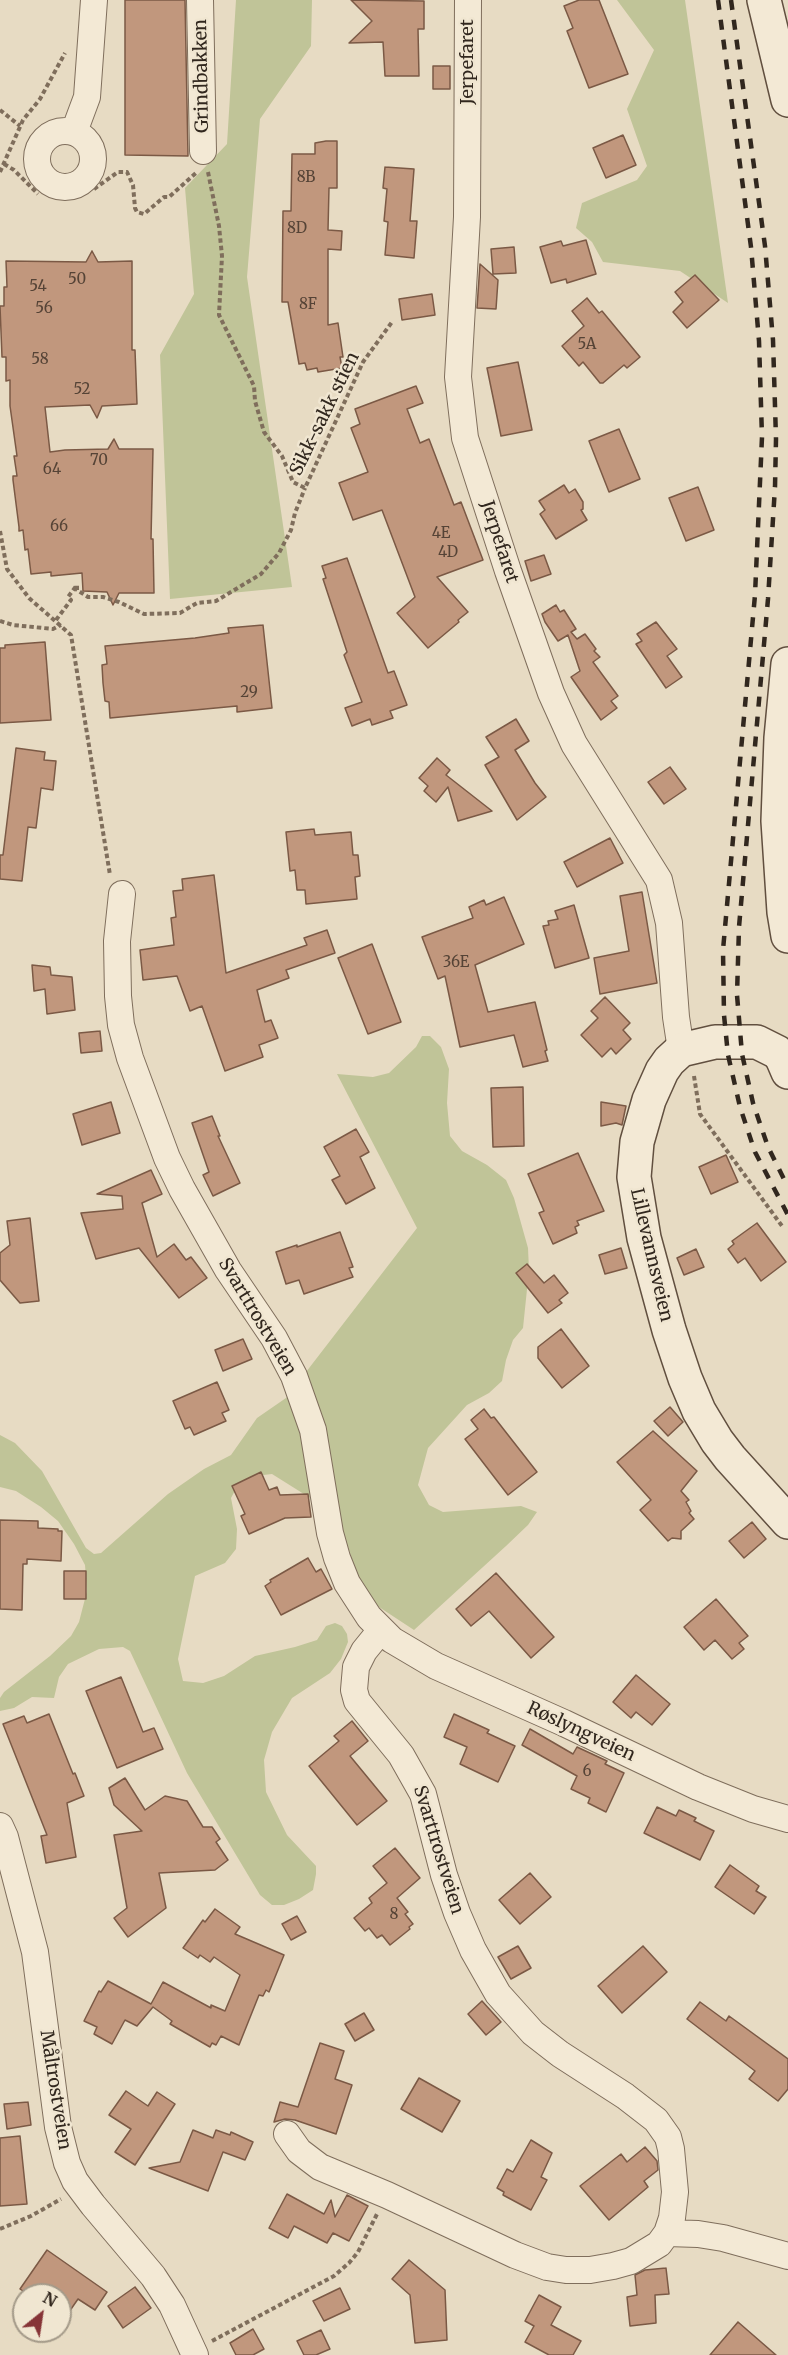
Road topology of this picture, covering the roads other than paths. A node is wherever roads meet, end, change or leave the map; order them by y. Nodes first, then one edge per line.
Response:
1 (94, 0) edge
2 (201, 0) edge
3 (468, 0) edge
4 (764, 0) edge
5 (788, 100) edge
6 (74, 132) dead end
7 (205, 157) road end
8 (788, 664) edge
9 (122, 894) road end
10 (788, 936) edge
11 (687, 1059) junction
12 (788, 1072) edge
13 (788, 1522) edge
14 (381, 1630) junction
15 (788, 1819) edge
16 (0, 1826) edge
17 (287, 2134) dead end
18 (668, 2233) junction
19 (788, 2256) edge
20 (195, 2354) edge

1 - 6 street
2 - 7 street, Grindbakken
3 - 11 street, Jerpefaret
4 - 5 street
8 - 10 street
9 - 14 street, Svarttrostveien
11 - 12 street
11 - 13 street, Lillevannsveien
14 - 15 street, Røslyngveien
14 - 18 street, Svarttrostveien
16 - 20 street, Måltrostveien
17 - 18 street
18 - 19 street

